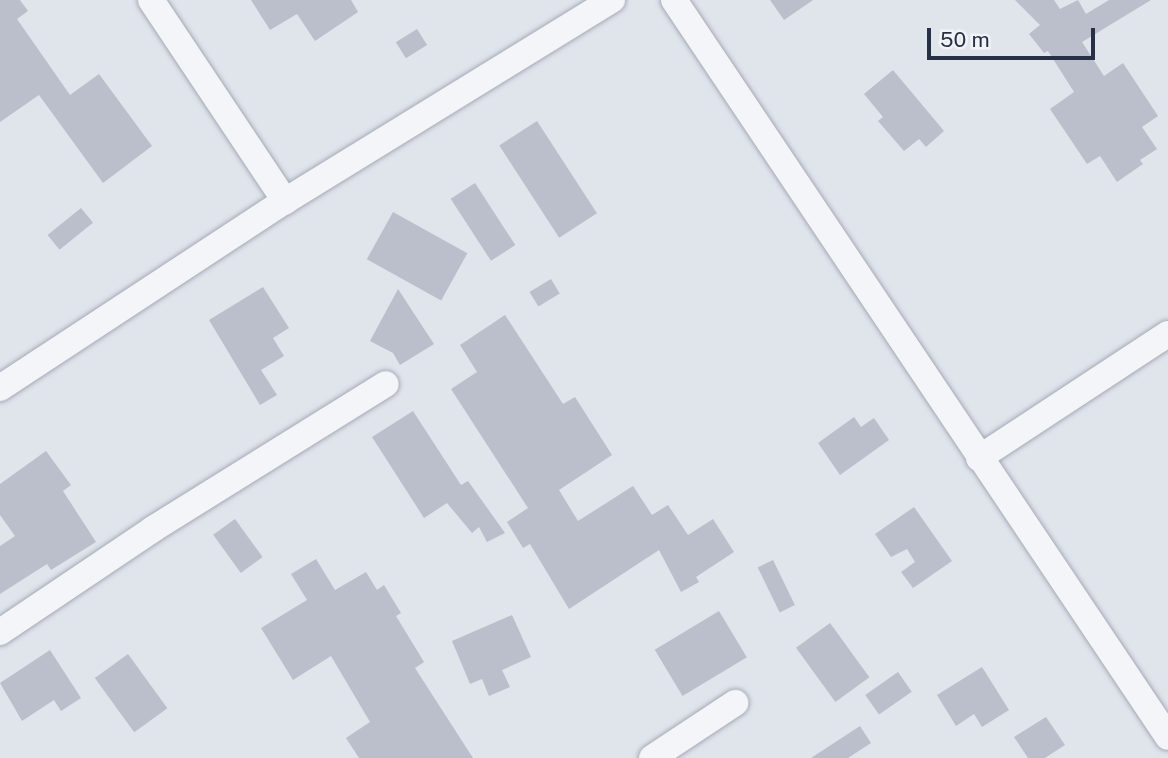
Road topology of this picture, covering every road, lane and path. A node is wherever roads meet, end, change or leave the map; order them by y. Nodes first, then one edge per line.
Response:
1 (151, 0) edge
2 (612, 0) edge
3 (674, 0) edge
4 (285, 201) junction
5 (1168, 334) edge
6 (386, 384) dead end
7 (0, 388) edge
8 (979, 458) junction
9 (0, 632) edge
10 (735, 703) dead end
11 (1168, 737) edge
12 (652, 758) edge

1 - 4 street
2 - 4 street
3 - 8 street
4 - 7 street
5 - 8 street
6 - 9 street
8 - 11 street
10 - 12 street

